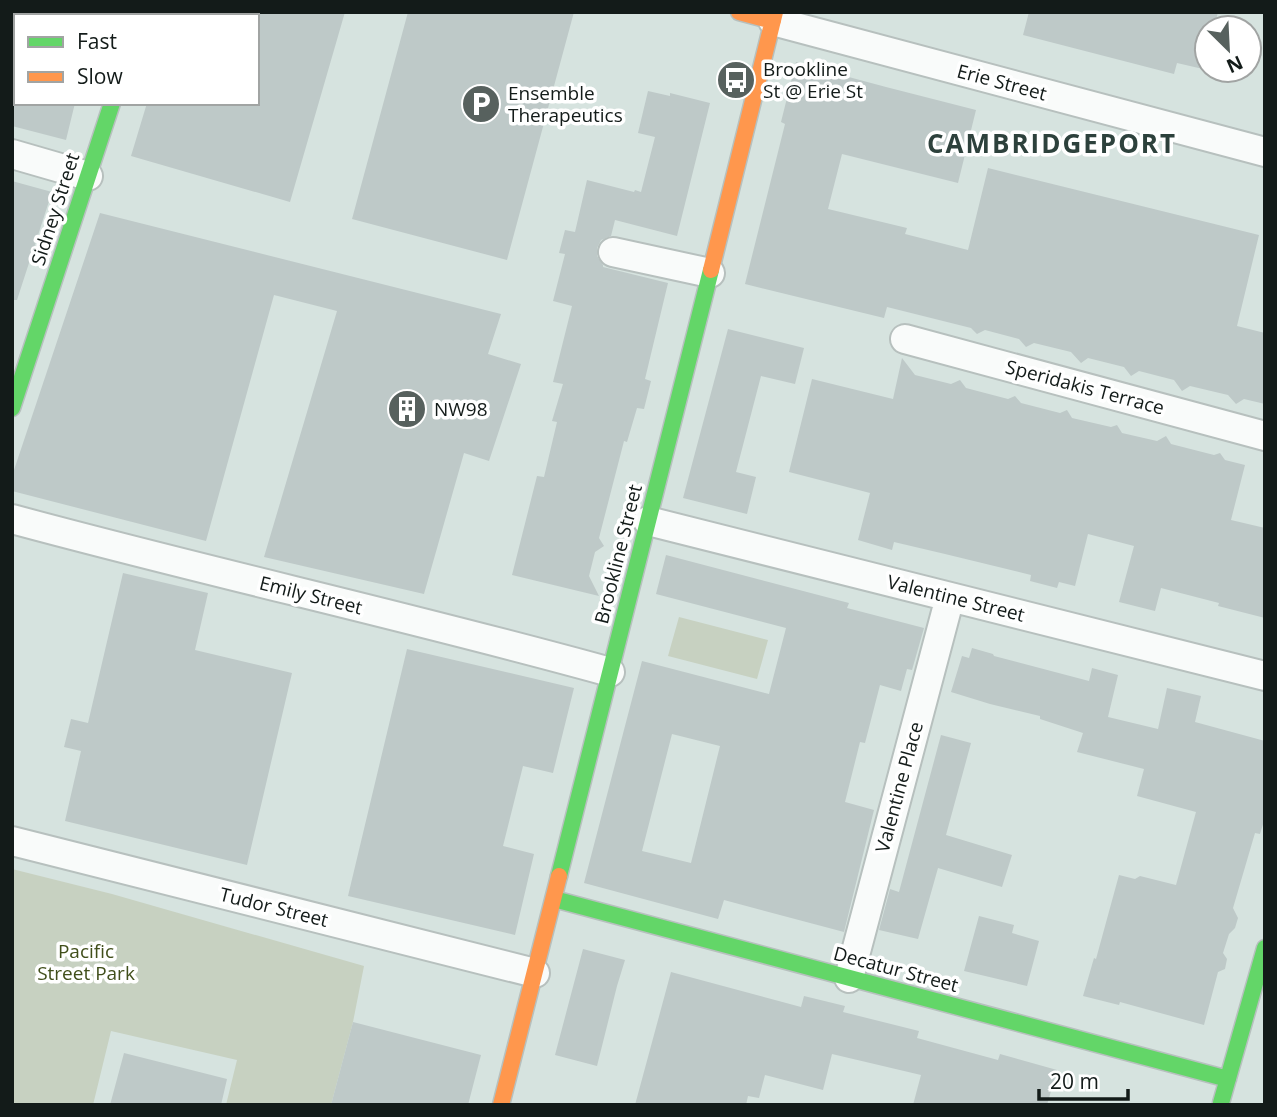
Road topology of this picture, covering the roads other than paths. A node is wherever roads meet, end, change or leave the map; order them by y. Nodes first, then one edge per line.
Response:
1 (739, 12) edge
2 (774, 17) edge
3 (111, 105) edge
4 (1265, 152) edge
5 (12, 154) edge
6 (88, 176) junction
7 (613, 252) dead end
8 (710, 273) junction
9 (905, 339) dead end
10 (12, 408) edge
11 (1265, 436) edge
12 (12, 519) edge
13 (648, 521) junction
14 (950, 597) junction
15 (610, 672) junction
16 (1265, 676) edge
17 (12, 841) edge
18 (554, 899) junction
19 (1265, 948) edge
20 (535, 973) junction
21 (849, 978) junction
22 (1228, 1079) junction
23 (501, 1105) edge
24 (1221, 1105) edge

1 - 2 main road, Erie Street
2 - 4 street, Erie Street
2 - 8 main road, Brookline Street
3 - 6 main road, Sidney Street
5 - 6 street
6 - 10 main road, Sidney Street
7 - 8 street
8 - 13 main road, Brookline Street
9 - 11 street, Speridakis Terrace
12 - 15 street, Emily Street
13 - 14 street, Valentine Street
13 - 15 main road, Brookline Street
14 - 16 street, Valentine Street
14 - 21 street, Valentine Place
15 - 18 main road, Brookline Street
17 - 20 street, Tudor Street
18 - 20 main road, Brookline Street
18 - 21 main road, Decatur Street
19 - 22 main road
20 - 23 main road, Brookline Street
21 - 22 main road, Decatur Street
22 - 24 main road

